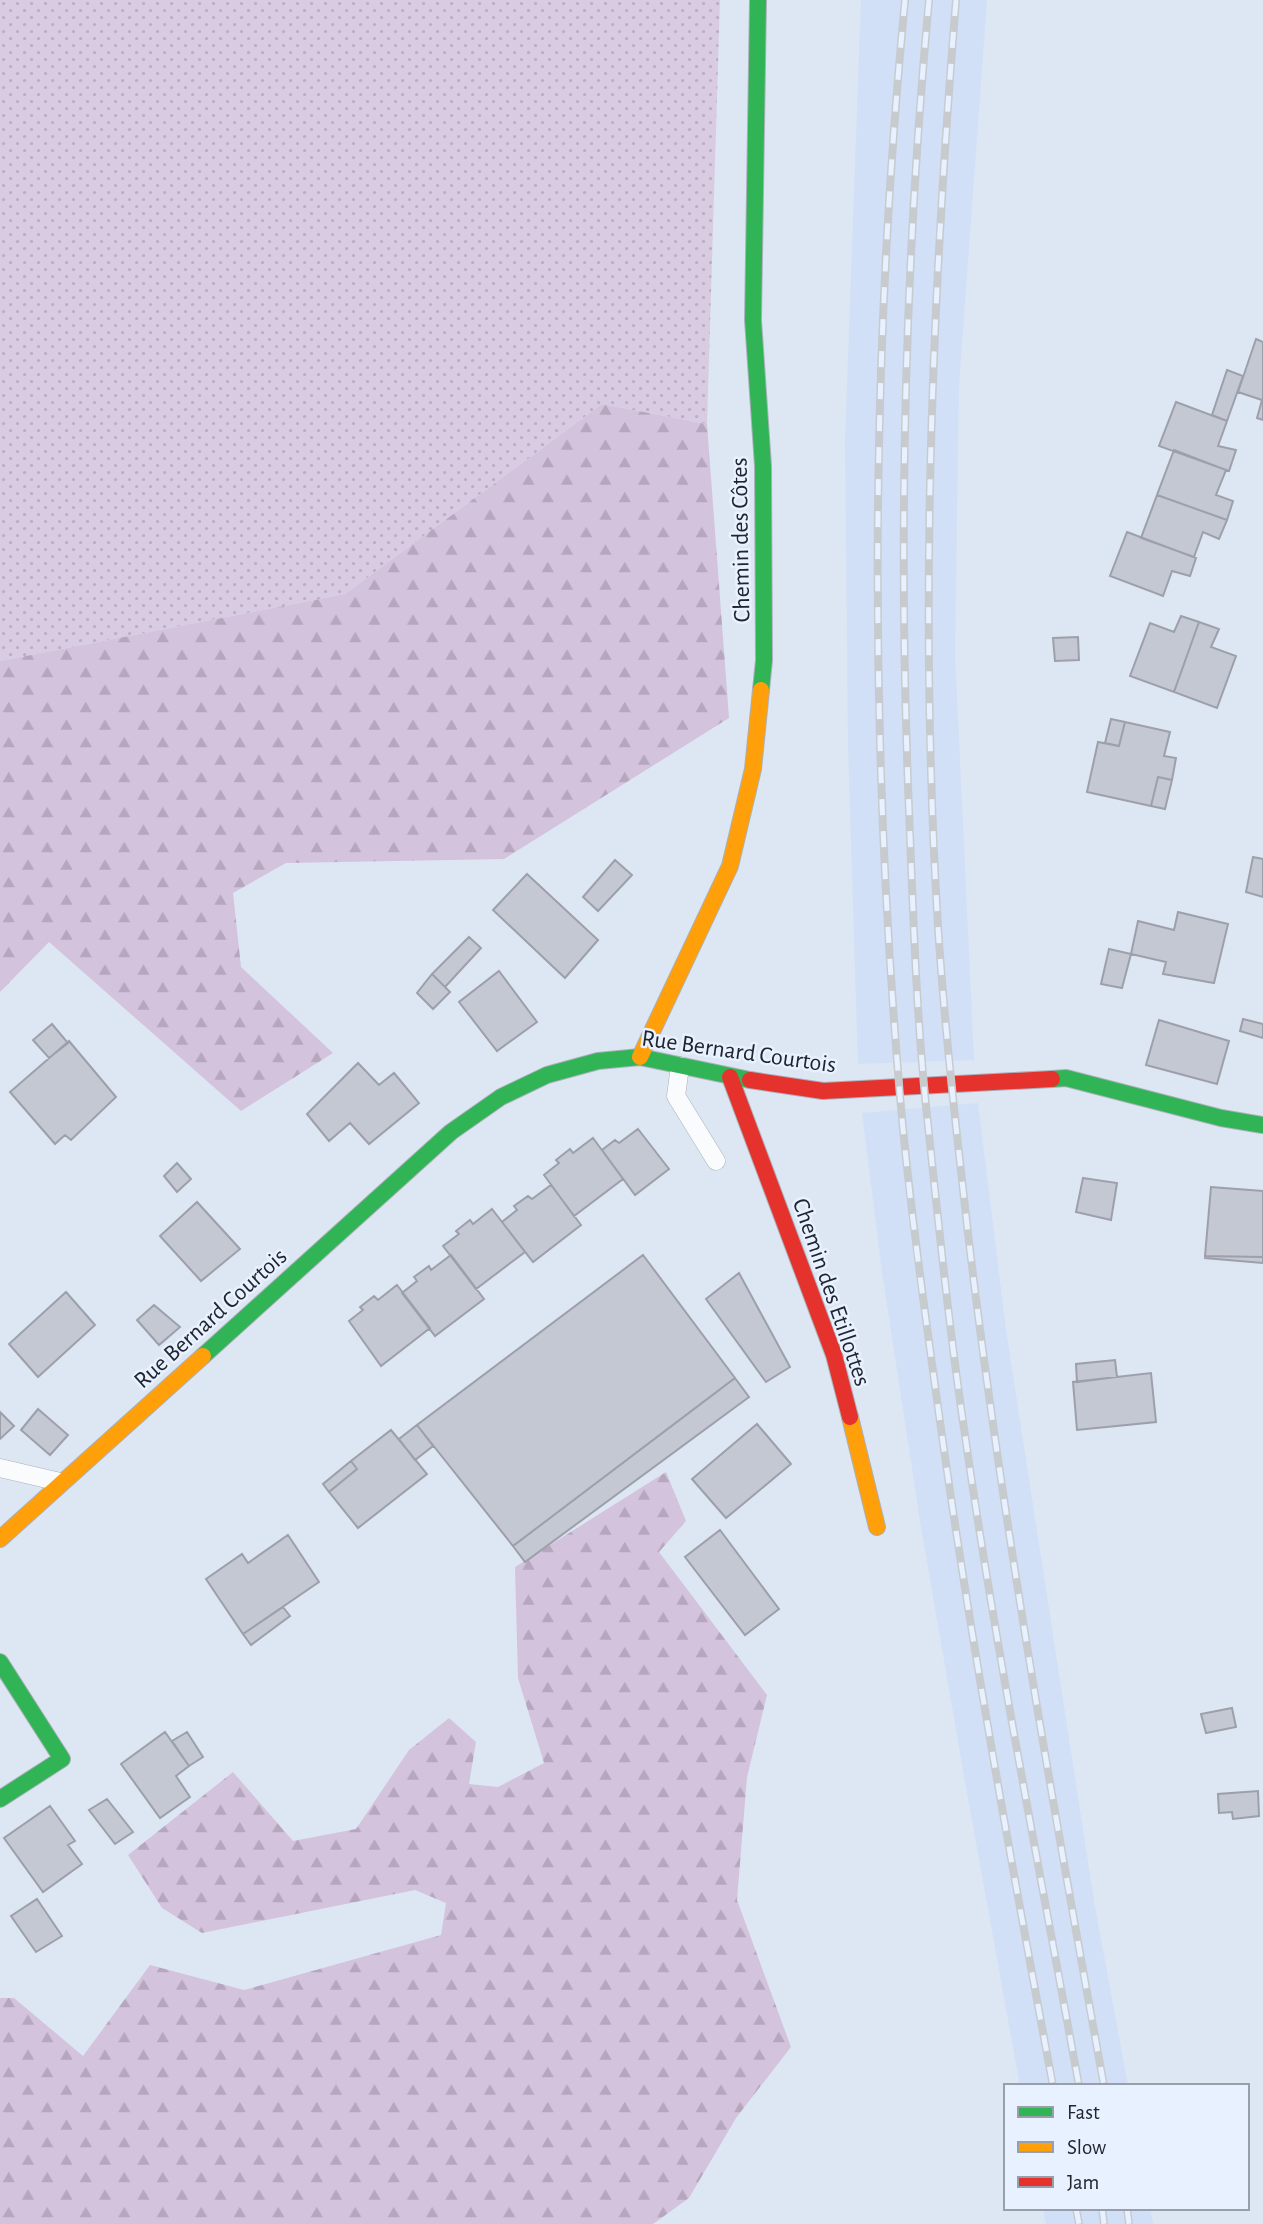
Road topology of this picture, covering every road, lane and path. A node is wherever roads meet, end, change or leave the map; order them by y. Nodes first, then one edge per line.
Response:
1 (758, 0) edge
2 (640, 1056) junction
3 (680, 1066) junction
4 (730, 1077) junction
5 (1263, 1125) edge
6 (716, 1161) dead end
7 (0, 1468) edge
8 (60, 1482) junction
9 (877, 1527) dead end
10 (0, 1539) edge
11 (0, 1662) edge
12 (0, 1799) edge

1 - 2 street, Chemin des Côtes
2 - 3 street, Rue Bernard Courtois
2 - 8 street, Rue Bernard Courtois
3 - 4 street, Rue Bernard Courtois
3 - 6 lane
4 - 5 street, Rue Bernard Courtois
4 - 9 street, Chemin des Etillottes
7 - 8 lane
8 - 10 street, Rue Bernard Courtois
11 - 12 street

